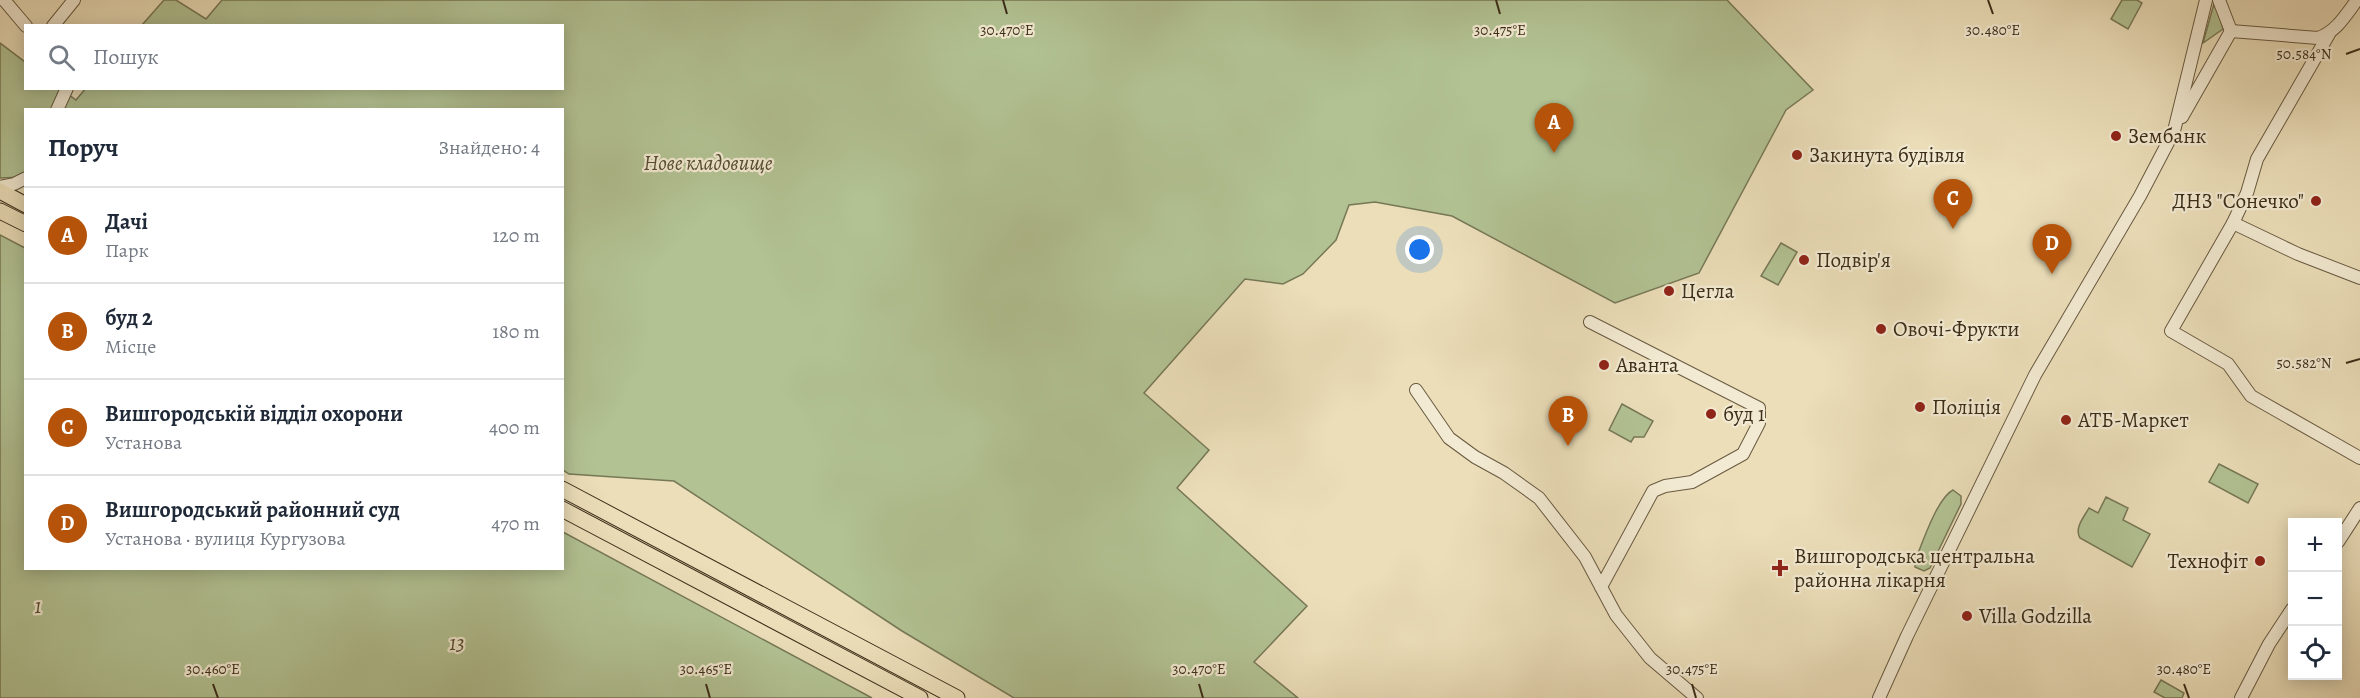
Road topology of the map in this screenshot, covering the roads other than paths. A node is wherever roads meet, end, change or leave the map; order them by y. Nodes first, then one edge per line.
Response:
1 (4, 0) edge
2 (74, 0) edge
3 (2206, 0) edge
4 (2219, 0) edge
5 (2357, 0) edge
6 (24, 24) edge
7 (55, 24) edge
8 (2231, 31) junction
9 (2328, 34) junction
10 (66, 90) edge
11 (58, 108) edge
12 (2174, 131) junction
13 (24, 179) edge
14 (0, 189) edge
15 (24, 204) edge
16 (0, 211) edge
17 (24, 223) edge
18 (2233, 223) junction
19 (2360, 278) edge
20 (1590, 322) dead end
21 (1416, 390) dead end
22 (2360, 458) edge
23 (564, 490) edge
24 (2360, 508) edge
25 (564, 509) edge
26 (2342, 535) edge
27 (1601, 587) junction
28 (2288, 615) edge
29 (920, 698) edge
30 (957, 698) edge
31 (1696, 698) edge
32 (1879, 698) edge
33 (2241, 698) edge

1 - 6 street
2 - 7 street
3 - 12 street
4 - 8 street
5 - 9 street
8 - 9 street
8 - 12 street
9 - 18 street
10 - 11 street
12 - 32 street
13 - 14 street
14 - 15 main road
16 - 17 main road
18 - 19 street
18 - 22 street
20 - 27 street
21 - 27 street
23 - 30 main road
24 - 26 street
25 - 29 main road
27 - 31 street
28 - 33 street

